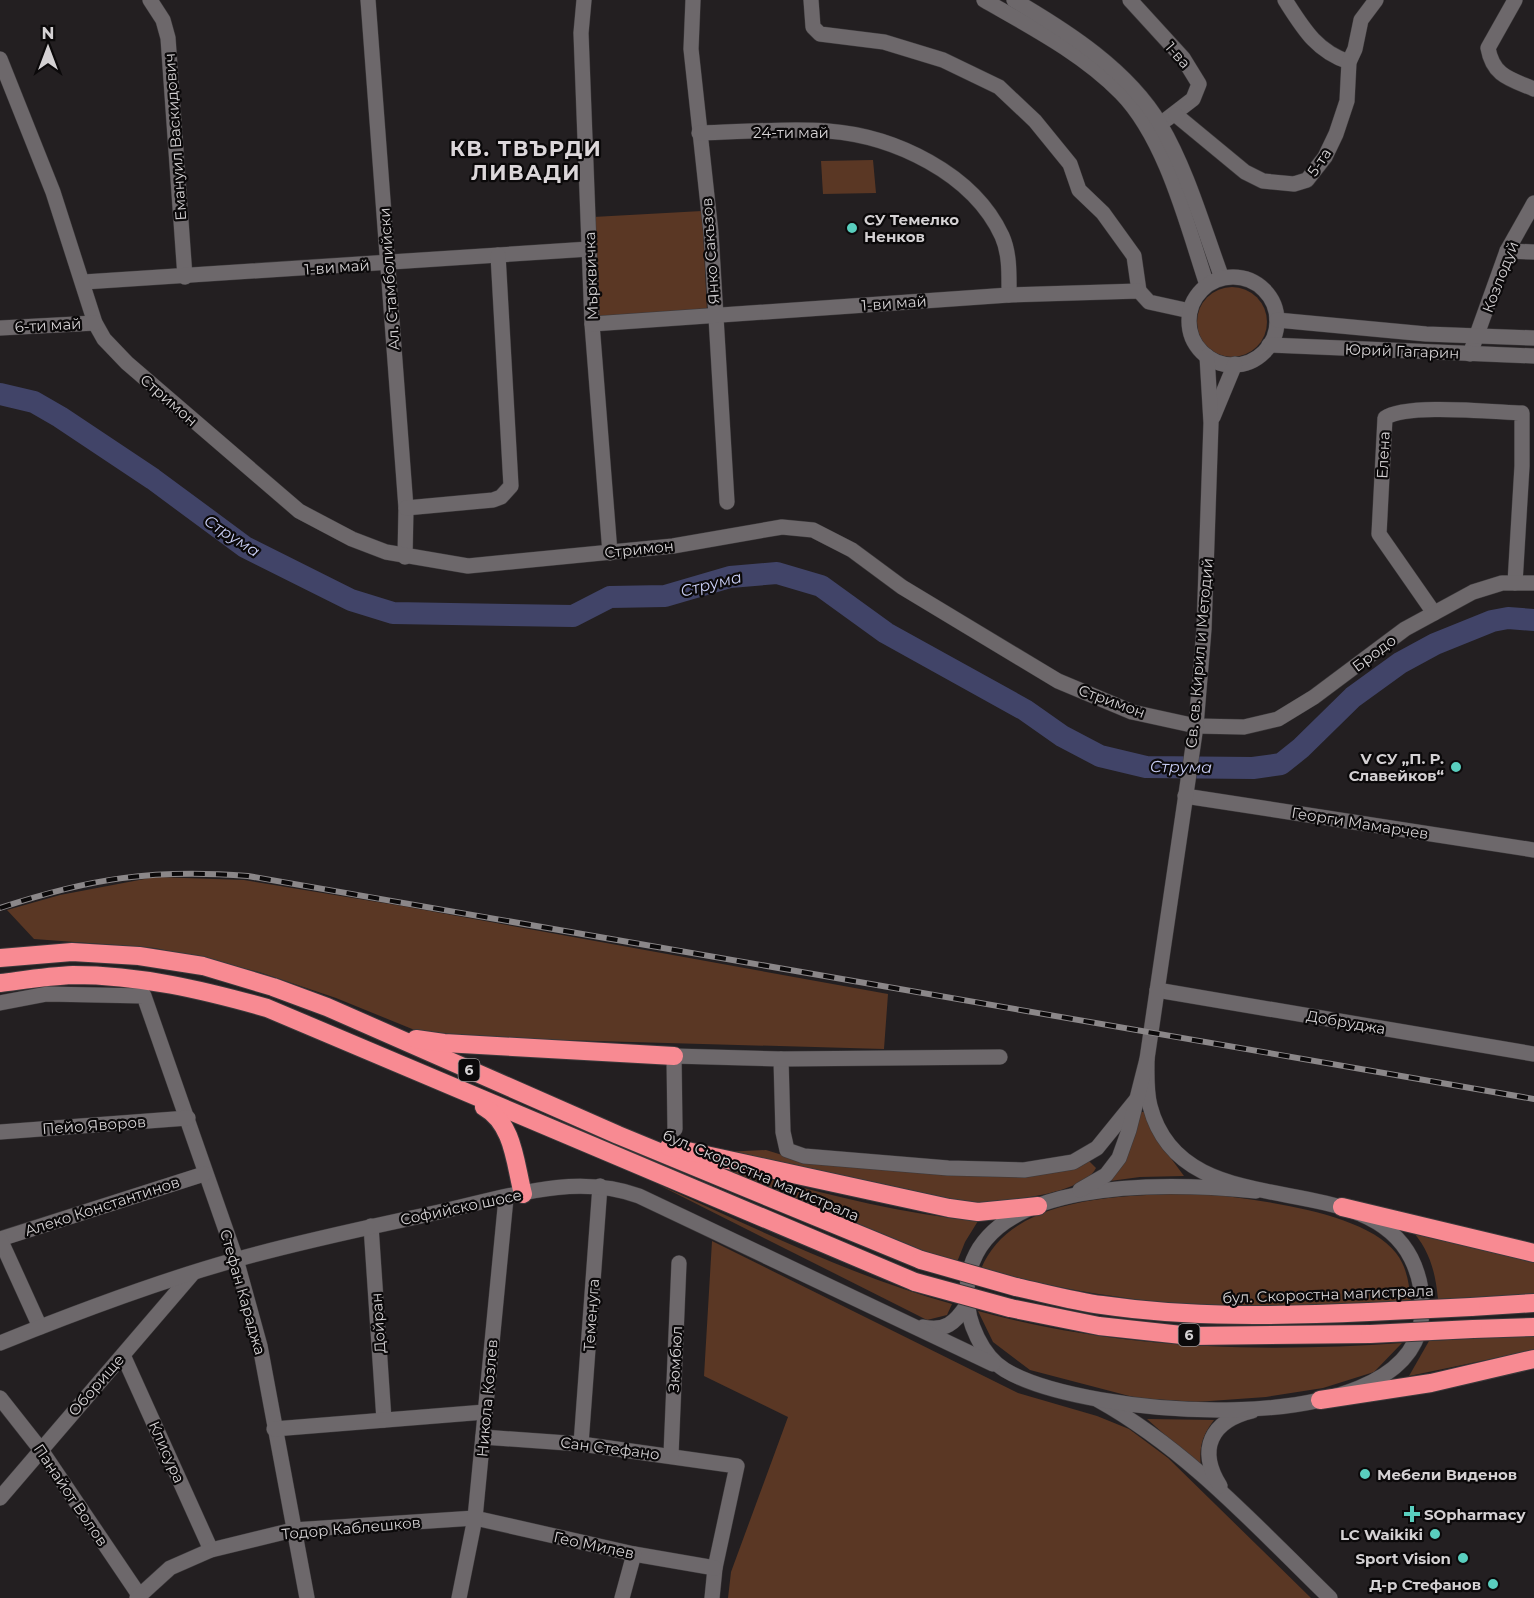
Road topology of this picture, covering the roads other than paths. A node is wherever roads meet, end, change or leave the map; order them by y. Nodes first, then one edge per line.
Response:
1 (150, 0) edge
2 (368, 0) edge
3 (584, 0) edge
4 (693, 0) edge
5 (811, 0) edge
6 (984, 0) edge
7 (1014, 0) edge
8 (1130, 0) edge
9 (1285, 0) edge
10 (1376, 0) edge
11 (1515, 0) edge
12 (0, 59) edge
13 (1348, 62) junction
14 (1534, 89) edge
15 (1176, 115) junction
16 (1152, 125) junction
17 (699, 133) junction
18 (1534, 202) edge
19 (590, 249) junction
20 (1508, 251) junction
21 (1534, 252) edge
22 (498, 255) junction
23 (388, 263) junction
24 (185, 277) junction
25 (1222, 278) junction
26 (84, 282) junction
27 (1207, 285) junction
28 (1139, 291) junction
29 (1010, 295) junction
30 (1190, 311) junction
31 (714, 317) junction
32 (1277, 320) junction
33 (95, 323) junction
34 (592, 324) junction
35 (0, 328) edge
36 (1478, 336) junction
37 (1534, 338) edge
38 (1269, 345) junction
39 (1470, 354) junction
40 (1207, 356) junction
41 (1534, 356) edge
42 (1235, 364) junction
43 (1211, 423) junction
44 (727, 502) dead end
45 (406, 508) junction
46 (1527, 514) edge
47 (610, 553) junction
48 (405, 557) junction
49 (1515, 583) junction
50 (1534, 583) edge
51 (1434, 613) junction
52 (1215, 728) joint
53 (1195, 732) junction
54 (1186, 789) junction
55 (1534, 850) edge
56 (0, 958) edge
57 (0, 982) edge
58 (1157, 990) junction
59 (0, 1003) edge
60 (385, 1032) junction
61 (1534, 1054) edge
62 (674, 1056) junction
63 (1000, 1057) dead end
64 (780, 1059) junction
65 (1147, 1059) junction
66 (444, 1083) junction
67 (1136, 1100) junction
68 (188, 1118) junction
69 (675, 1128) dead end
70 (0, 1132) edge
71 (618, 1136) junction
72 (204, 1174) junction
73 (600, 1186) junction
74 (1256, 1191) junction
75 (514, 1196) junction
76 (1047, 1203) junction
77 (1341, 1206) junction
78 (371, 1226) junction
79 (0, 1239) edge
80 (1534, 1253) edge
81 (236, 1259) junction
82 (680, 1263) dead end
83 (193, 1273) junction
84 (1534, 1303) edge
85 (967, 1305) junction
86 (911, 1324) junction
87 (40, 1327) junction
88 (1534, 1327) edge
89 (0, 1343) edge
90 (123, 1355) junction
91 (1534, 1359) edge
92 (1004, 1370) junction
93 (0, 1398) edge
94 (1098, 1400) junction
95 (1320, 1400) junction
96 (1261, 1409) junction
97 (485, 1412) junction
98 (384, 1420) junction
99 (274, 1429) junction
100 (483, 1437) junction
101 (581, 1444) junction
102 (41, 1450) junction
103 (671, 1455) junction
104 (1227, 1496) junction
105 (0, 1498) edge
106 (475, 1518) junction
107 (293, 1530) junction
108 (210, 1550) junction
109 (634, 1554) junction
110 (715, 1568) junction
111 (138, 1597) edge
112 (307, 1598) edge
113 (459, 1598) edge
114 (622, 1598) edge
115 (712, 1598) edge
116 (1330, 1598) edge

1 - 24 street, Емануил Васкидович
2 - 23 street, Ал. Стамболийски
3 - 19 street, Мърквичка
4 - 17 street, Янко Сакъзов
5 - 28 street
6 - 16 street
7 - 16 street
8 - 15 street, 1-ва
9 - 13 street
10 - 13 street, 5-та
11 - 14 street
12 - 26 street
13 - 15 street, 5-та
15 - 16 street, 1-ва
16 - 25 street
16 - 27 street
17 - 29 street, 24-ти май
17 - 31 street, Янко Сакъзов
18 - 20 street, Козлодуй
19 - 22 street, 1-ви май
19 - 34 street, Мърквичка
20 - 21 street
20 - 36 street, Козлодуй
22 - 23 street, 1-ви май
22 - 45 street
23 - 24 street, 1-ви май
23 - 45 street, Ал. Стамболийски
24 - 26 street, 1-ви май
25 - 27 street
25 - 32 street
26 - 33 street
27 - 30 street
28 - 29 street, 1-ви май
28 - 30 street
29 - 31 street, 1-ви май
30 - 40 street
31 - 34 street, 1-ви май
31 - 44 street, Янко Сакъзов
32 - 36 street, Юрий Гагарин
32 - 38 street
33 - 35 street, 6-ти май
33 - 48 street, Стримон
34 - 47 street, Мърквичка
36 - 37 street, Юрий Гагарин
36 - 39 street, Козлодуй
38 - 39 street, Юрий Гагарин
38 - 42 street
39 - 41 street, Юрий Гагарин
40 - 42 street
40 - 43 street, Св. св. Кирил и Методий
42 - 43 street, Св. св. Кирил и Методий
43 - 53 street, Св. св. Кирил и Методий
45 - 48 street, Ал. Стамболийски
46 - 49 street
46 - 51 street, Елена
47 - 48 street, Стримон
47 - 53 street, Стримон
49 - 50 street, Бродо
49 - 51 street, Бродо
51 - 52 street, Бродо
52 - 53 street, Стримон
53 - 54 street, Св. св. Кирил и Методий
54 - 55 street, Георги Мамарчев
54 - 58 street, Св. св. Кирил и Методий
56 - 60 highway, бул. Скоростна магистрала / 6
57 - 66 highway, 6
58 - 61 street, Добруджа
58 - 65 street, Св. св. Кирил и Методий
59 - 68 street, Стефан Караджа
60 - 62 highway
60 - 71 highway, бул. Скоростна магистрала / 6
62 - 64 street
62 - 69 street
63 - 64 street
64 - 67 street
65 - 67 street, Св. св. Кирил и Методий
65 - 74 street, Св. св. Кирил и Методий
66 - 75 highway
66 - 88 highway, 6, bridge
67 - 76 street, Св. св. Кирил и Методий
68 - 70 street, Пейо Яворов
68 - 72 street, Стефан Караджа
71 - 76 highway
71 - 84 highway, бул. Скоростна магистрала / 6, bridge
72 - 79 street, Алеко Константинов
72 - 81 street, Стефан Караджа
73 - 75 street, Софийско шосе
73 - 86 street, Софийско шосе
73 - 101 street, Теменуга
74 - 76 street
74 - 77 street
75 - 78 street, Софийско шосе
75 - 97 street, Никола Козлев
76 - 85 street
77 - 80 highway
77 - 95 street
78 - 81 street, Софийско шосе
78 - 98 street, Дойран
79 - 87 street
81 - 83 street, Софийско шосе
81 - 99 street, Стефан Караджа
82 - 103 street, Зюмбюл
83 - 87 street, Софийско шосе
83 - 90 street, Оборище
85 - 86 street, Софийско шосе
85 - 92 street
86 - 92 street, Софийско шосе
87 - 89 street, Софийско шосе
90 - 102 street, Оборище
90 - 108 street, Клисура
91 - 95 highway
92 - 94 street, Софийско шосе
93 - 102 street, Панайот Волов
94 - 96 street
94 - 104 street
95 - 96 street
96 - 104 street
97 - 98 street
97 - 100 street, Никола Козлев
98 - 99 street
99 - 107 street, Стефан Караджа
100 - 101 street, Сан Стефано
100 - 106 street, Никола Козлев
101 - 103 street, Сан Стефано
102 - 105 street, Оборище
102 - 111 street, Панайот Волов
103 - 110 street, Сан Стефано
104 - 116 street
106 - 107 street, Тодор Каблешков
106 - 109 street, Гео Милев
106 - 113 street, Никола Козлев
107 - 108 street, Тодор Каблешков
107 - 112 street, Стефан Караджа
108 - 111 street, Тодор Каблешков
109 - 110 street, Гео Милев
109 - 114 street
110 - 115 street

